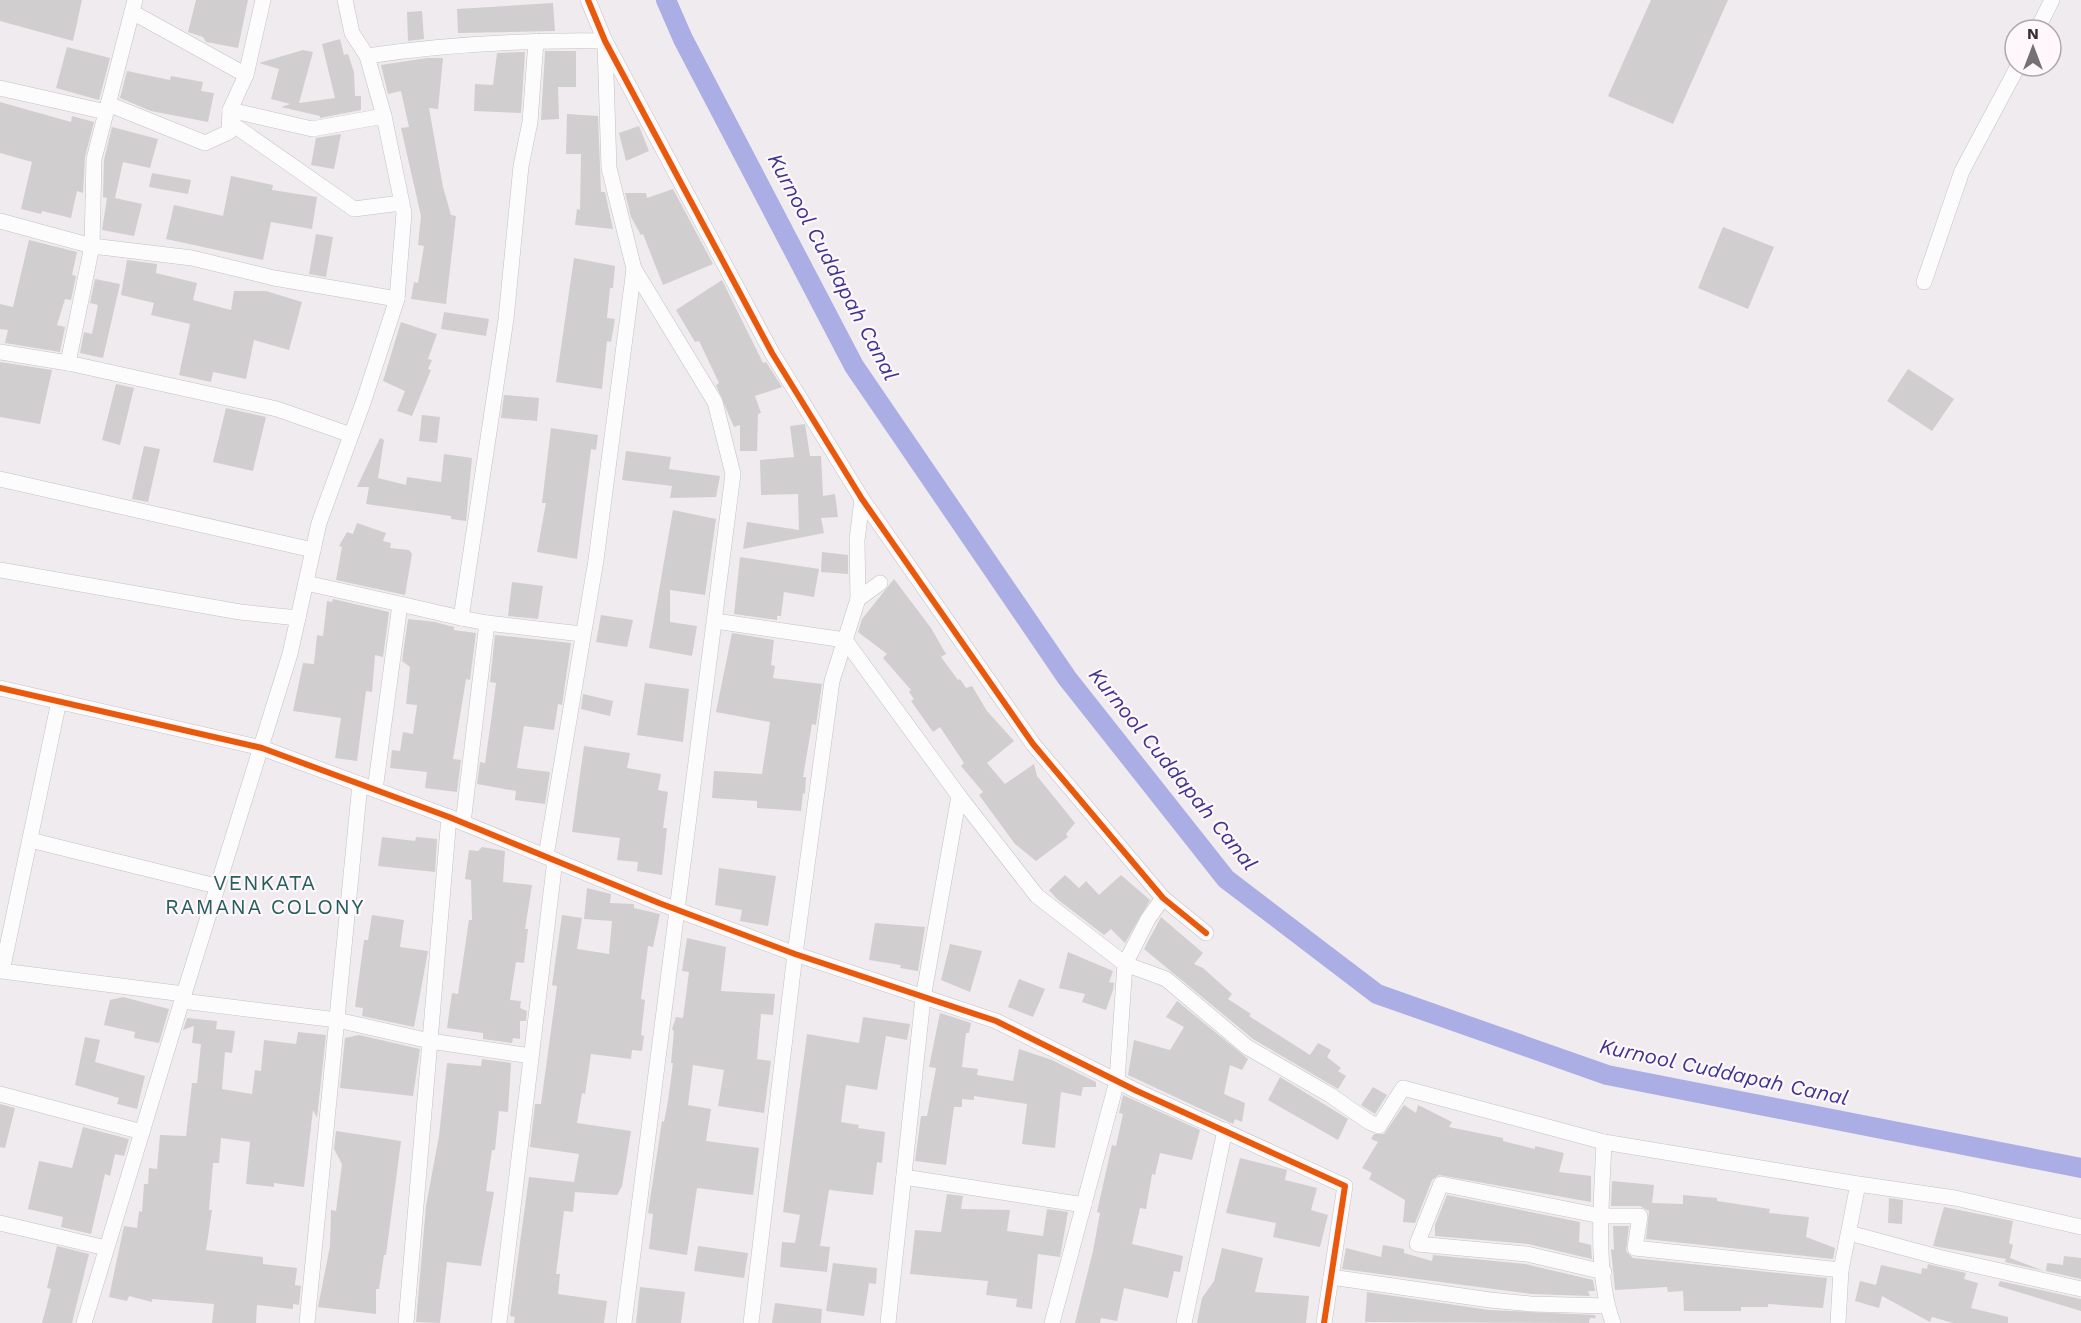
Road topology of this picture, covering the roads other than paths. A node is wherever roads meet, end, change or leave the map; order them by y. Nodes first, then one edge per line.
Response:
1 (263, 0) edge
2 (345, 0) edge
3 (588, 0) edge
4 (2052, 0) edge
5 (133, 6) edge
6 (2043, 18) edge
7 (536, 40) junction
8 (605, 41) junction
9 (367, 56) junction
10 (246, 75) junction
11 (2012, 78) edge
12 (0, 88) edge
13 (107, 108) junction
14 (231, 116) junction
15 (384, 116) junction
16 (401, 203) junction
17 (0, 221) edge
18 (92, 246) junction
19 (634, 269) junction
20 (1924, 282) dead end
21 (397, 299) junction
22 (0, 352) edge
23 (68, 363) junction
24 (351, 435) junction
25 (0, 479) edge
26 (862, 499) junction
27 (313, 550) junction
28 (0, 570) edge
29 (306, 583) junction
30 (880, 583) dead end
31 (858, 599) junction
32 (400, 604) junction
33 (298, 618) junction
34 (461, 618) junction
35 (715, 621) junction
36 (487, 623) junction
37 (582, 634) junction
38 (845, 640) junction
39 (0, 688) edge
40 (59, 701) junction
41 (262, 748) junction
42 (367, 787) junction
43 (959, 796) junction
44 (448, 817) junction
45 (463, 823) junction
46 (30, 840) junction
47 (550, 858) junction
48 (216, 886) junction
49 (1163, 898) junction
50 (675, 907) junction
51 (1206, 933) dead end
52 (795, 954) junction
53 (1125, 964) junction
54 (1, 975) edge
55 (183, 997) junction
56 (924, 998) junction
57 (337, 1020) junction
58 (430, 1041) junction
59 (531, 1056) junction
60 (1117, 1081) junction
61 (0, 1094) edge
62 (1225, 1130) junction
63 (142, 1132) junction
64 (1604, 1142) junction
65 (904, 1177) junction
66 (1858, 1184) junction
67 (1084, 1205) junction
68 (1601, 1216) junction
69 (0, 1223) edge
70 (2081, 1227) edge
71 (1849, 1233) junction
72 (106, 1248) junction
73 (1841, 1270) junction
74 (1604, 1272) junction
75 (1331, 1277) junction
76 (2081, 1289) edge
77 (1606, 1306) junction
78 (84, 1323) edge
79 (307, 1323) edge
80 (406, 1323) edge
81 (499, 1323) edge
82 (624, 1323) edge
83 (752, 1323) edge
84 (888, 1323) edge
85 (1052, 1323) edge
86 (1184, 1323) edge
87 (1324, 1323) edge
88 (1613, 1323) edge
89 (1838, 1323) edge

1 - 10 street
2 - 9 street
3 - 8 street
4 - 6 street
5 - 10 street
5 - 13 street
7 - 8 street
7 - 9 street
7 - 34 street
8 - 19 street
8 - 26 street
9 - 15 street
10 - 14 street
11 - 20 street
12 - 13 street
13 - 14 street
13 - 18 street
14 - 15 street
14 - 16 street
15 - 16 street
16 - 21 street
17 - 18 street
18 - 21 street
18 - 23 street
19 - 35 street
19 - 37 street
21 - 24 street
22 - 23 street
23 - 24 street
24 - 27 street
25 - 27 street
26 - 31 street
26 - 49 street
27 - 29 street
28 - 33 street
29 - 32 street
29 - 33 street
30 - 31 street
31 - 38 street
32 - 34 street
32 - 42 street
33 - 41 street
34 - 36 street
35 - 38 street
35 - 50 street
36 - 37 street
36 - 45 street
37 - 47 street
38 - 43 street
38 - 52 street
39 - 40 street
40 - 41 street
40 - 46 street
41 - 42 street
41 - 48 street
42 - 44 street
42 - 57 street
43 - 53 street
43 - 56 street
44 - 45 street
44 - 58 street
45 - 47 street
46 - 48 street
46 - 54 street
47 - 50 street
47 - 59 street
48 - 55 street
49 - 51 street
49 - 53 street
50 - 52 street
50 - 82 street
52 - 56 street
52 - 83 street
53 - 60 street
53 - 64 street
54 - 55 street
55 - 57 street
55 - 63 street
56 - 60 street
56 - 65 street
57 - 58 street
57 - 79 street
58 - 59 street
58 - 80 street
59 - 81 street
60 - 62 street
60 - 67 street
61 - 63 street
62 - 75 street
62 - 86 street
63 - 72 street
64 - 66 street
64 - 68 street
65 - 67 street
65 - 84 street
66 - 70 street
66 - 71 street
67 - 85 street
68 - 73 street
68 - 74 street
68 - 74 street
69 - 72 street
71 - 73 street
71 - 76 street
72 - 78 street
73 - 89 street
74 - 77 street
75 - 77 street
75 - 87 street
77 - 88 street

